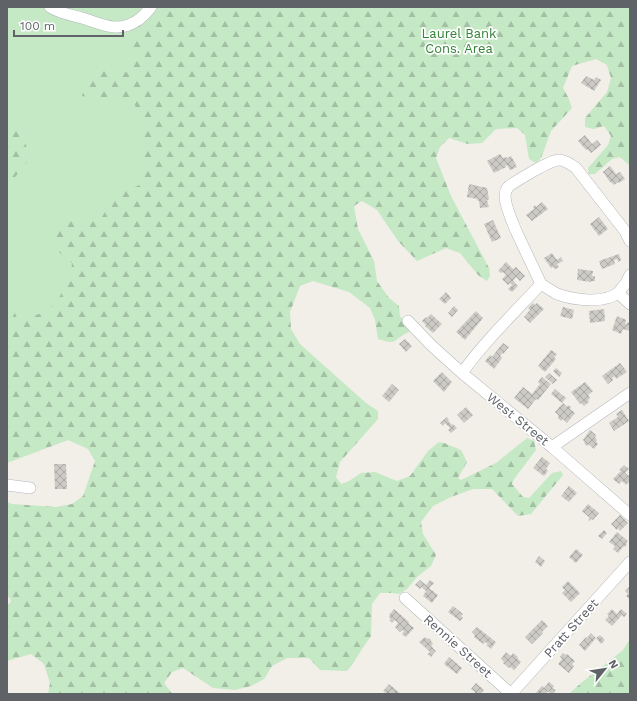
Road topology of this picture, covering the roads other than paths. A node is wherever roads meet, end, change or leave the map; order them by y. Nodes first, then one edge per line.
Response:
1 (50, 7) edge
2 (151, 7) edge
3 (630, 241) edge
4 (630, 275) edge
5 (541, 284) junction
6 (618, 293) junction
7 (630, 304) edge
8 (408, 321) dead end
9 (462, 374) junction
10 (630, 393) edge
11 (552, 448) junction
12 (7, 485) edge
13 (30, 488) dead end
14 (630, 515) edge
15 (630, 562) edge
16 (405, 598) dead end
17 (511, 694) edge

1 - 2 street
3 - 5 street
4 - 6 street
5 - 6 street
5 - 9 street
6 - 7 street
8 - 9 street, West Street
9 - 11 street, West Street
10 - 11 street
11 - 14 street, West Street
12 - 13 street
15 - 17 street, Pratt Street
16 - 17 street, Rennie Street

